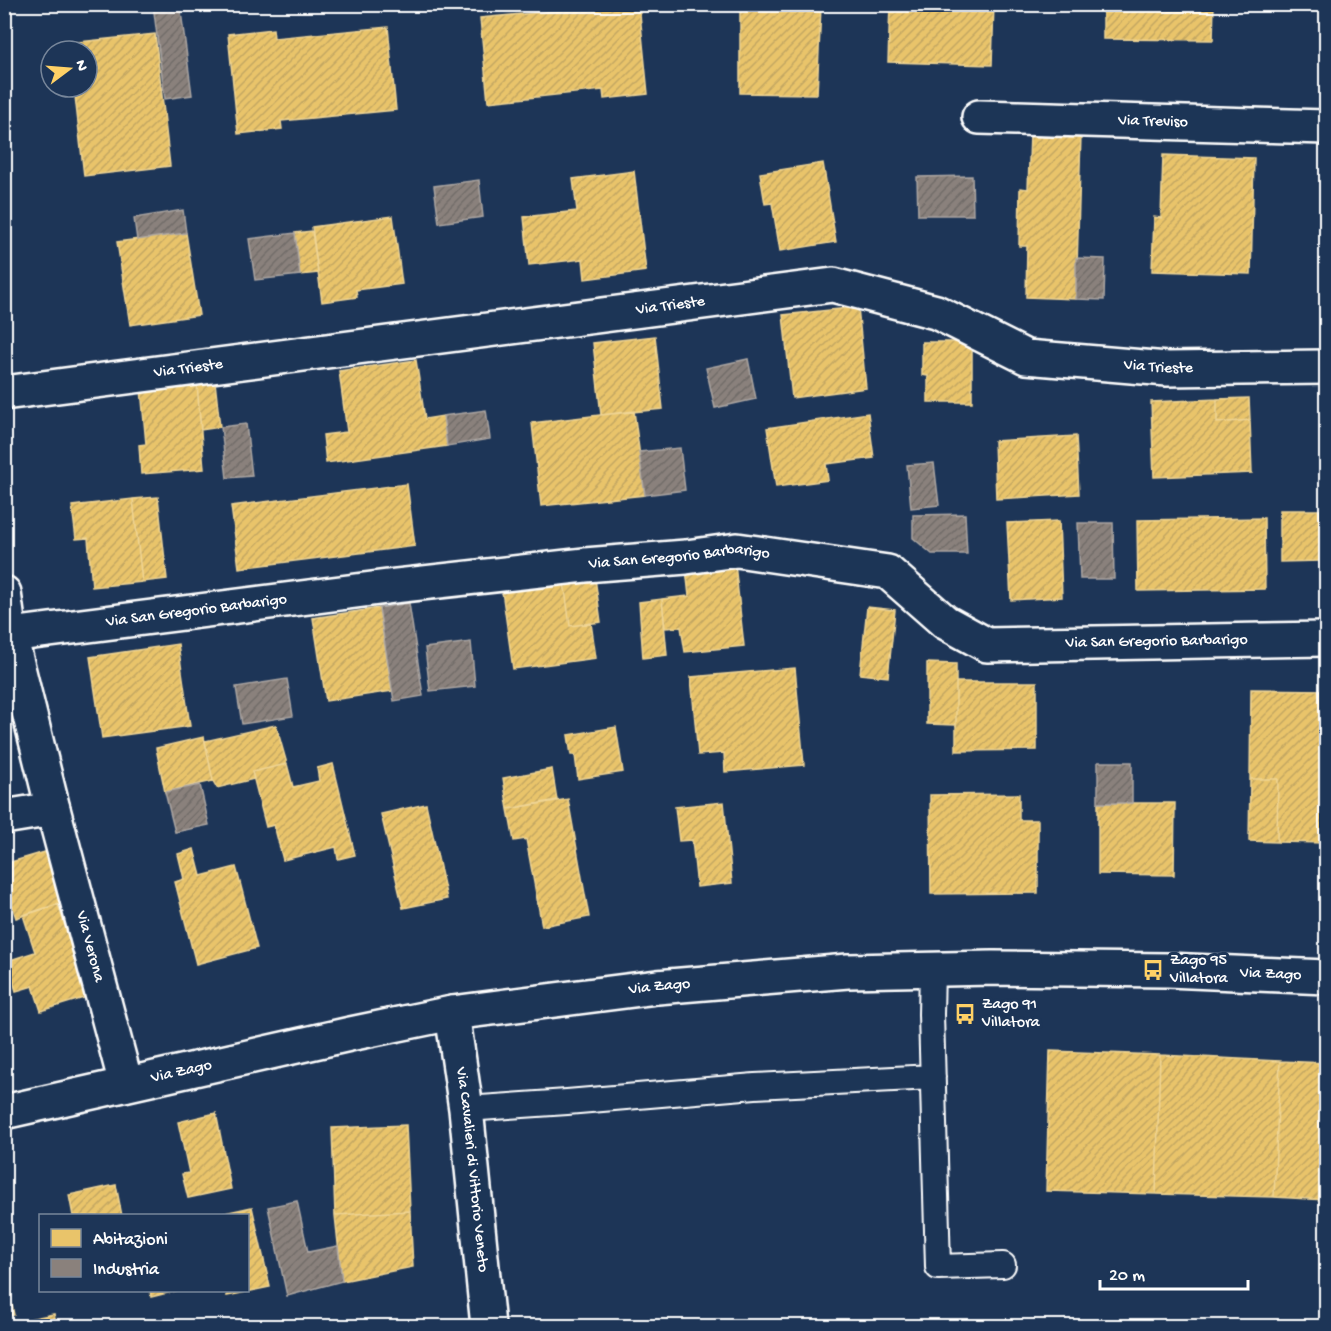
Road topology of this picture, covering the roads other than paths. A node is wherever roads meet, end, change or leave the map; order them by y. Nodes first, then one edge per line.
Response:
1 (979, 117) dead end
2 (1326, 127) edge
3 (1326, 367) edge
4 (4, 393) edge
5 (4, 593) edge
6 (10, 635) junction
7 (1326, 639) edge
8 (53, 809) junction
9 (4, 817) edge
10 (932, 969) junction
11 (1326, 977) edge
12 (452, 1013) junction
13 (933, 1077) junction
14 (126, 1084) junction
15 (466, 1109) junction
16 (4, 1112) edge
17 (1003, 1265) dead end
18 (488, 1326) edge

1 - 2 street, Via Treviso
3 - 4 street, Via Trieste
5 - 6 street, Via Verona
6 - 7 street, Via San Gregorio Barbarigo
6 - 8 street, Via Verona
8 - 9 street
8 - 14 street, Via Verona
10 - 11 street, Via Zago
10 - 12 street, Via Zago
10 - 13 lane
12 - 14 street, Via Zago
12 - 15 street, Via Cavalieri di Vittorio Veneto
13 - 15 lane
13 - 17 lane
14 - 16 street, Via Zago
15 - 18 street, Via Cavalieri di Vittorio Veneto

